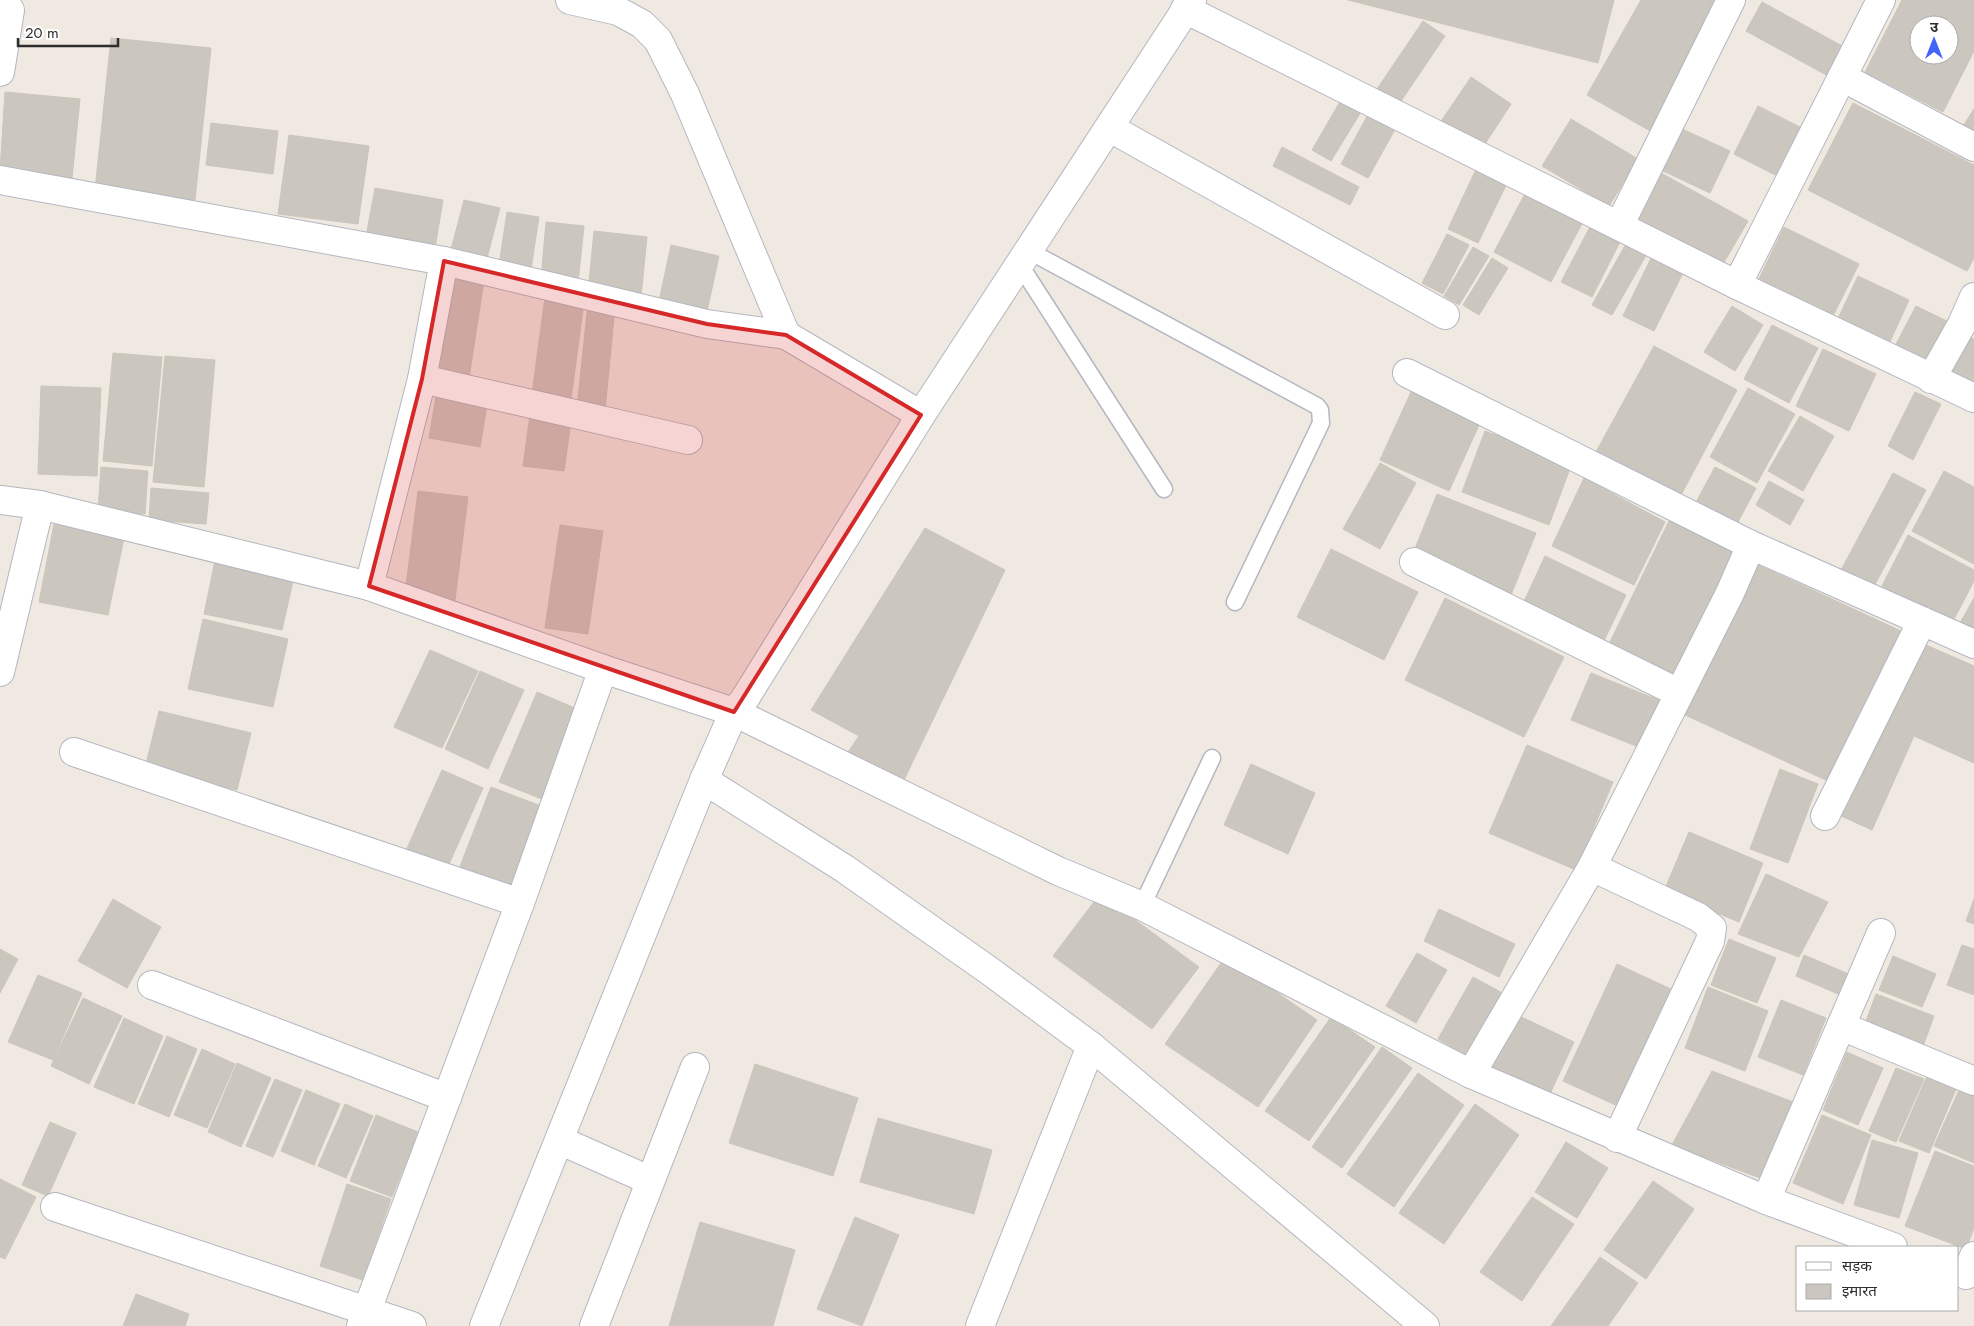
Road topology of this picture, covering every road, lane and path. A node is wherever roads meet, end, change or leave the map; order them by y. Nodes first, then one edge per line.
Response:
1 (570, 0) edge
2 (1731, 0) edge
3 (1881, 0) edge
4 (1189, 5) edge
5 (10, 10) dead end
6 (0, 72) edge
7 (1842, 77) junction
8 (1110, 128) junction
9 (1974, 147) edge
10 (0, 180) edge
11 (1619, 226) junction
12 (1024, 258) junction
13 (444, 261) junction
14 (1738, 285) junction
15 (1974, 297) edge
16 (1445, 315) dead end
17 (786, 334) junction
18 (1407, 373) dead end
19 (422, 379) junction
20 (1931, 379) junction
21 (1974, 398) edge
22 (922, 415) junction
23 (688, 440) dead end
24 (1164, 489) dead end
25 (0, 500) edge
26 (40, 506) junction
27 (1751, 545) junction
28 (1414, 562) dead end
29 (369, 586) junction
30 (1235, 602) dead end
31 (1922, 621) junction
32 (1974, 644) edge
33 (603, 669) junction
34 (0, 672) edge
35 (1679, 693) junction
36 (734, 712) junction
37 (74, 752) dead end
38 (1212, 758) dead end
39 (704, 780) junction
40 (1826, 816) dead end
41 (1592, 867) junction
42 (520, 903) junction
43 (1142, 906) junction
44 (1881, 933) dead end
45 (152, 985) dead end
46 (1841, 1026) junction
47 (1091, 1046) junction
48 (695, 1066) dead end
49 (1471, 1074) junction
50 (1974, 1081) edge
51 (447, 1098) junction
52 (1617, 1138) junction
53 (559, 1140) junction
54 (649, 1180) junction
55 (1766, 1200) junction
56 (55, 1207) dead end
57 (1889, 1246) edge
58 (363, 1318) edge
59 (412, 1326) edge
60 (484, 1326) edge
61 (594, 1326) edge
62 (980, 1326) edge
63 (1425, 1326) edge

1 - 17 street
2 - 11 street
3 - 7 street
4 - 8 street
4 - 11 street
5 - 6 street
7 - 9 street
7 - 14 street
8 - 12 street
8 - 16 street
10 - 13 street
11 - 14 street
12 - 22 street
12 - 24 lane
12 - 30 lane
13 - 17 street
13 - 19 street
14 - 20 street
15 - 20 street
17 - 22 street
18 - 27 street
19 - 23 street
19 - 29 street
20 - 21 street
22 - 36 street
25 - 26 street
26 - 29 street
26 - 34 street
27 - 31 street
27 - 35 street
28 - 35 street
29 - 33 street
31 - 32 street
31 - 40 street
33 - 36 street
33 - 42 street
35 - 41 street
36 - 39 street
36 - 43 street
37 - 42 street
38 - 43 lane
39 - 47 street
39 - 53 street
41 - 49 street
41 - 52 street
42 - 51 street
43 - 49 street
44 - 46 street
45 - 51 street
46 - 50 street
46 - 55 street
47 - 62 street
47 - 63 street
48 - 54 street
49 - 52 street
51 - 58 street
52 - 55 street
53 - 54 street
53 - 60 street
54 - 61 street
55 - 57 street
56 - 58 street
58 - 59 street

